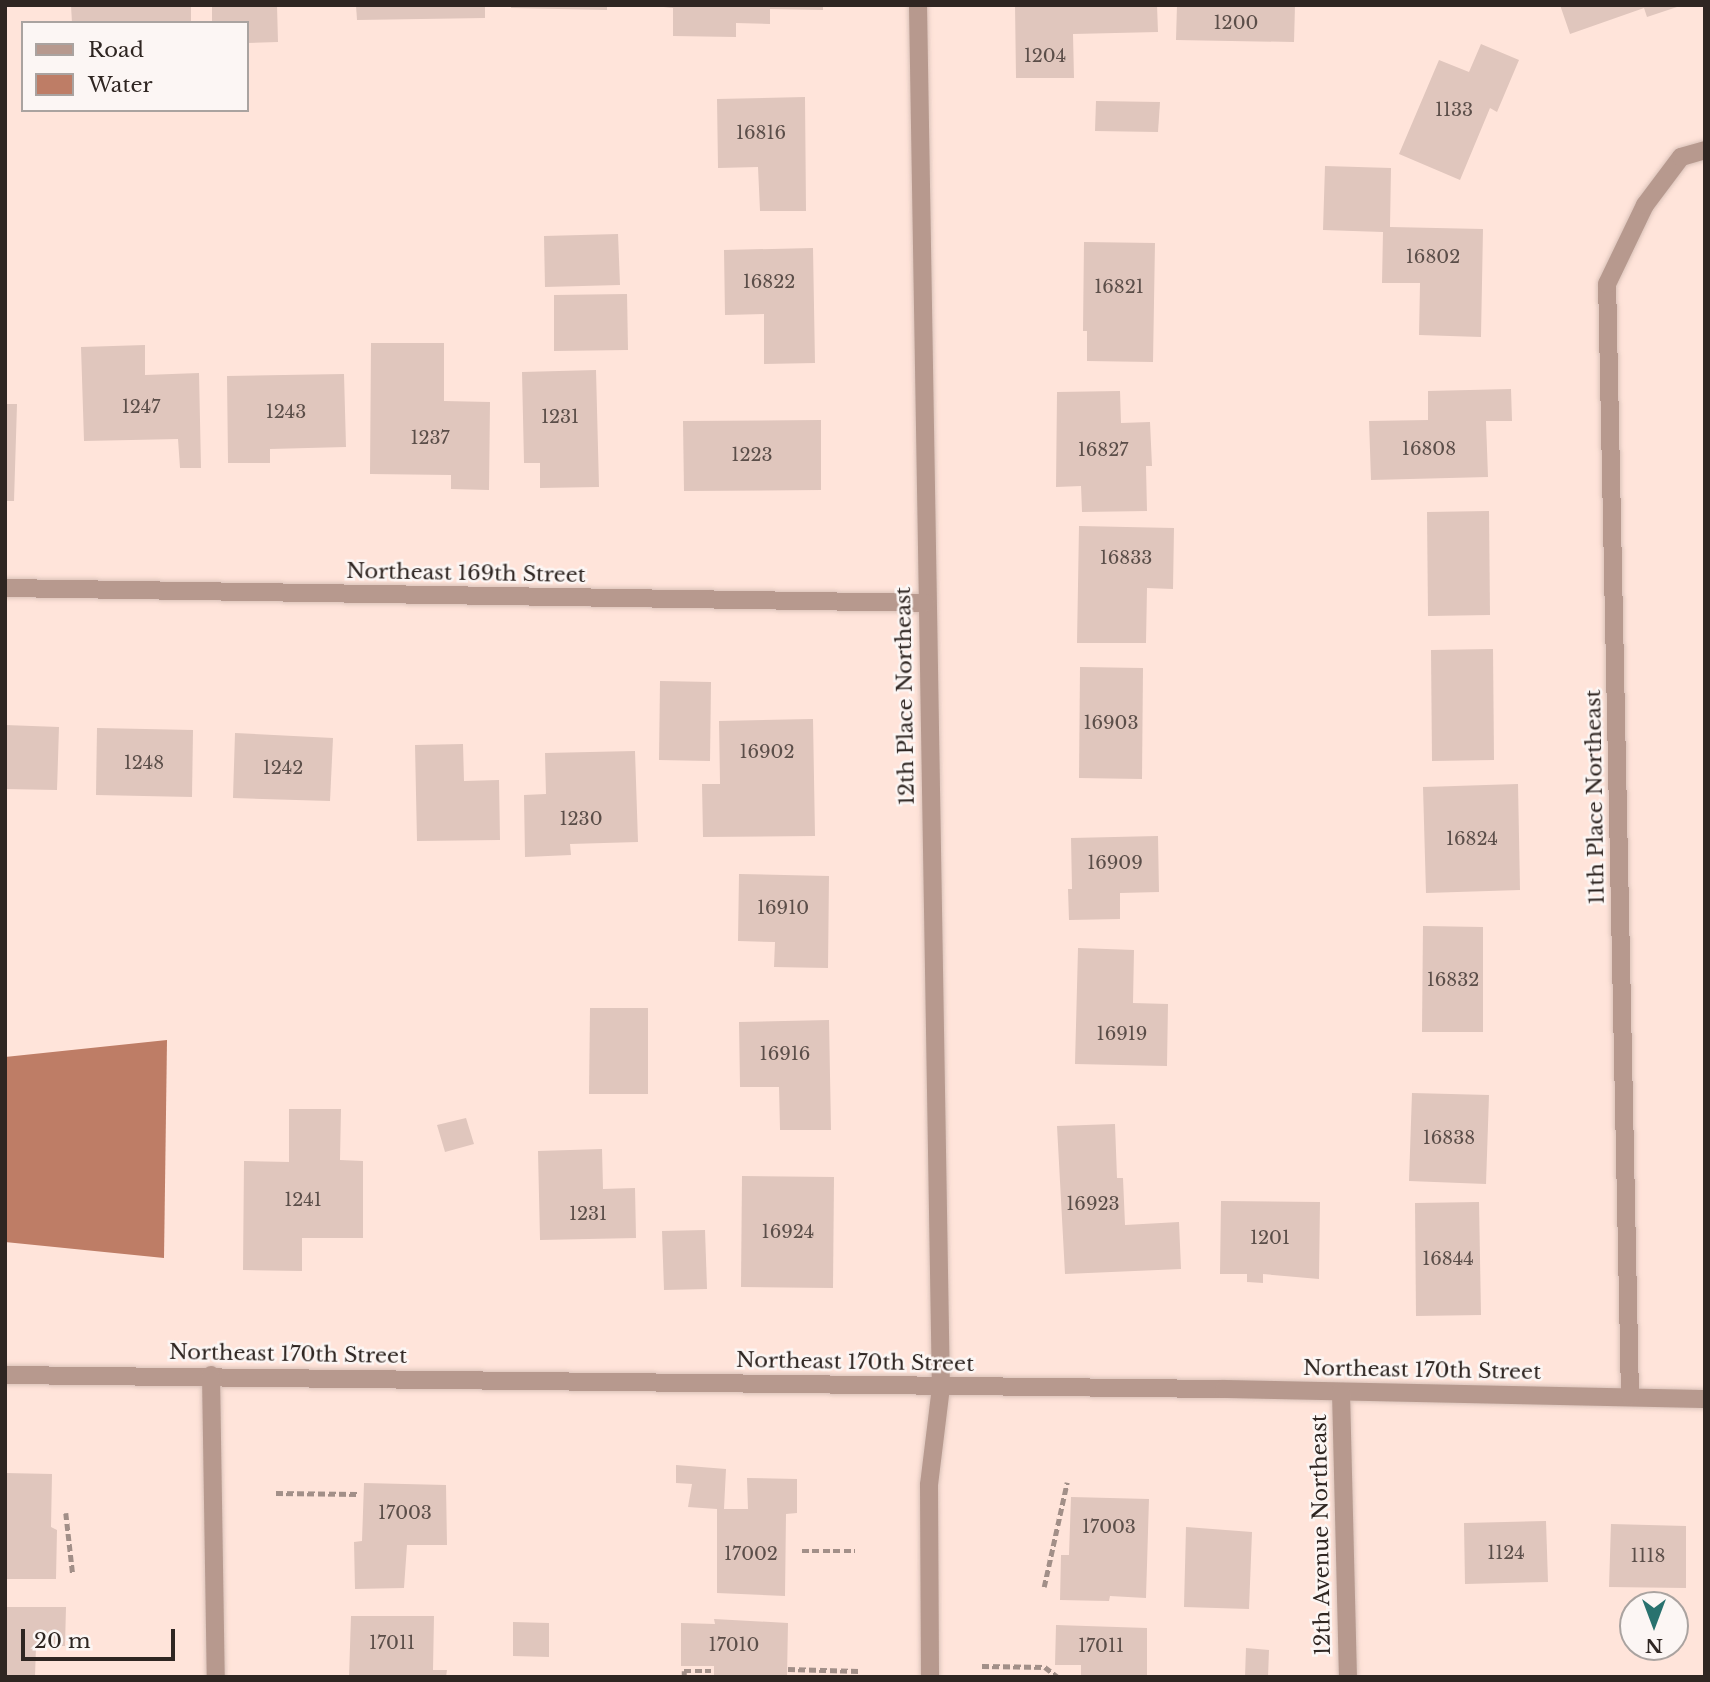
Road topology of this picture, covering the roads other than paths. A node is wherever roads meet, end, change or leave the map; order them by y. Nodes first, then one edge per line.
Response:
1 (918, 5) edge
2 (1705, 150) edge
3 (5, 588) edge
4 (926, 603) junction
5 (5, 1375) edge
6 (211, 1375) junction
7 (941, 1387) junction
8 (1340, 1392) junction
9 (1630, 1396) junction
10 (1705, 1399) edge
11 (216, 1677) edge
12 (930, 1677) edge
13 (1348, 1677) edge

1 - 4 street, 12th Place Northeast
2 - 9 street, 11th Place Northeast
3 - 4 street, Northeast 169th Street
4 - 7 street, 12th Place Northeast
5 - 6 street, Northeast 170th Street
6 - 7 street, Northeast 170th Street
6 - 11 street
7 - 8 street, Northeast 170th Street
7 - 12 street, 12th Place Northeast
8 - 9 street, Northeast 170th Street
8 - 13 street, 12th Avenue Northeast
9 - 10 street, Northeast 170th Street

